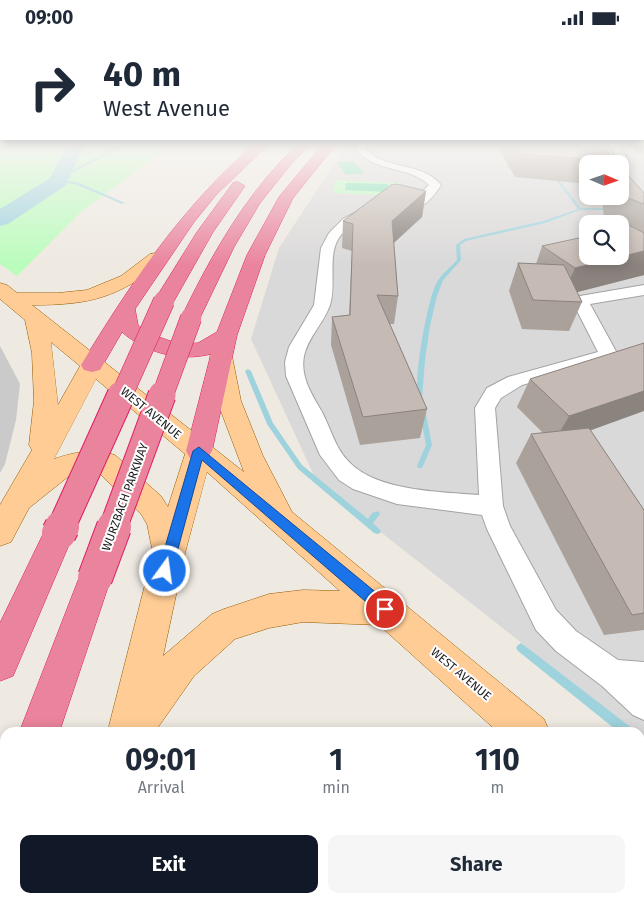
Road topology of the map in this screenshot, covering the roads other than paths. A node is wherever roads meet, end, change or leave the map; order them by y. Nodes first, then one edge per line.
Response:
1 (221, 184) edge
2 (240, 184) edge
3 (269, 184) edge
4 (297, 184) edge
5 (433, 184) edge
6 (156, 258) junction
7 (644, 290) edge
8 (7, 293) edge
9 (125, 308) junction
10 (35, 318) junction
11 (223, 345) junction
12 (92, 365) junction
13 (199, 451) junction
14 (40, 458) junction
15 (18, 499) junction
16 (491, 507) junction
17 (286, 524) junction
18 (0, 533) edge
19 (169, 553) junction
20 (385, 609) junction
21 (0, 663) edge
22 (613, 675) junction
23 (644, 677) edge
24 (644, 704) edge
25 (41, 727) edge
26 (130, 727) edge
27 (133, 727) edge
28 (523, 727) edge

1 - 6 highway
2 - 21 highway, bridge
3 - 25 highway, WURZBACH PARKWAY, bridge
4 - 11 highway
5 - 16 lane
6 - 8 main road
6 - 9 highway
7 - 16 lane
8 - 10 main road, WEST AVENUE
9 - 11 highway
9 - 12 highway
10 - 12 main road, WEST AVENUE
10 - 14 main road
11 - 13 highway
11 - 17 main road
12 - 13 main road, WEST AVENUE
12 - 14 main road
13 - 17 main road, WEST AVENUE
13 - 19 main road
14 - 15 main road
15 - 18 main road
15 - 19 main road
16 - 22 lane
17 - 20 main road, WEST AVENUE
19 - 26 main road
20 - 27 main road
20 - 28 main road, WEST AVENUE
22 - 23 lane
22 - 24 lane

